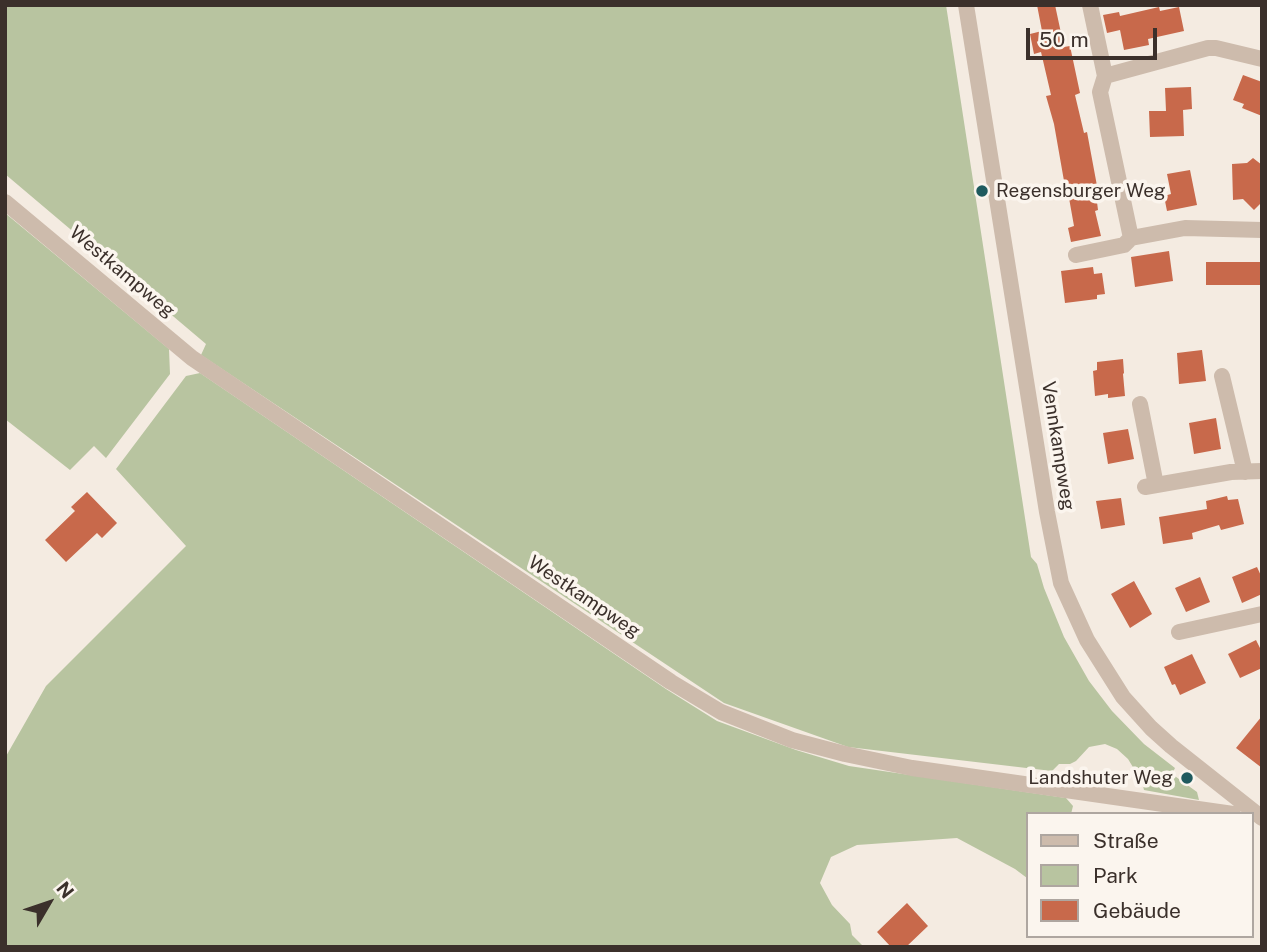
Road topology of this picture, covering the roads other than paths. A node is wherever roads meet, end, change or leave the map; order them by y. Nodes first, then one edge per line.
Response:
1 (966, 5) edge
2 (1090, 5) edge
3 (1262, 59) edge
4 (1105, 76) junction
5 (5, 202) edge
6 (1262, 230) edge
7 (1130, 238) junction
8 (1076, 254) dead end
9 (1222, 376) dead end
10 (1140, 404) dead end
11 (1262, 471) edge
12 (1245, 472) junction
13 (1262, 614) edge
14 (1179, 632) dead end
15 (1219, 812) edge
16 (1261, 818) edge

1 - 16 street, Vennkampweg
2 - 4 street
3 - 4 street
4 - 7 street
5 - 15 street, Westkampweg
6 - 7 street
7 - 8 street
9 - 12 street
10 - 12 street
11 - 12 street
13 - 14 street

